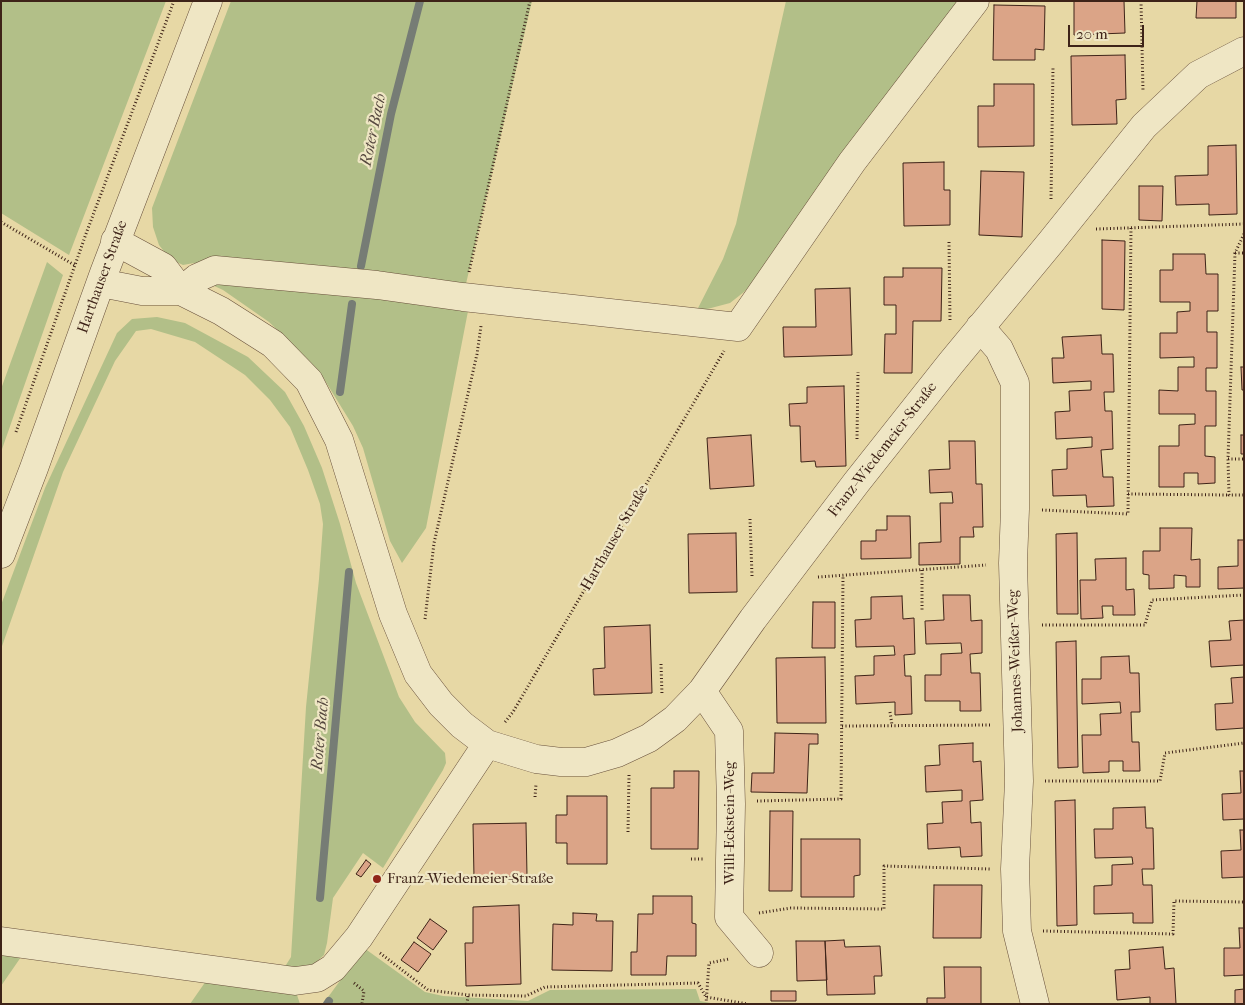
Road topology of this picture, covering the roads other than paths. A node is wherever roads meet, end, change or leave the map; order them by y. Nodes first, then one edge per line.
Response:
1 (208, 1) edge
2 (974, 1) edge
3 (1244, 51) edge
4 (116, 242) junction
5 (102, 278) junction
6 (181, 291) junction
7 (980, 327) junction
8 (1, 554) edge
9 (702, 691) junction
10 (487, 744) junction
11 (1, 941) edge
12 (759, 953) road end
13 (1035, 1004) edge

1 - 4 street, Harthauser Straße
2 - 6 street
3 - 7 street, Franz-Wiedemeier-Straße
4 - 5 street, Harthauser Straße
4 - 6 street, Franz-Wiedemeier-Straße
5 - 6 street, Franz-Wiedemeier-Straße
5 - 8 street, Harthauser Straße
6 - 10 street, Franz-Wiedemeier-Straße
7 - 9 street, Franz-Wiedemeier-Straße
7 - 13 street, Johannes-Weißer-Weg
9 - 10 street, Franz-Wiedemeier-Straße
9 - 12 street, Willi-Eckstein-Weg
10 - 11 street

